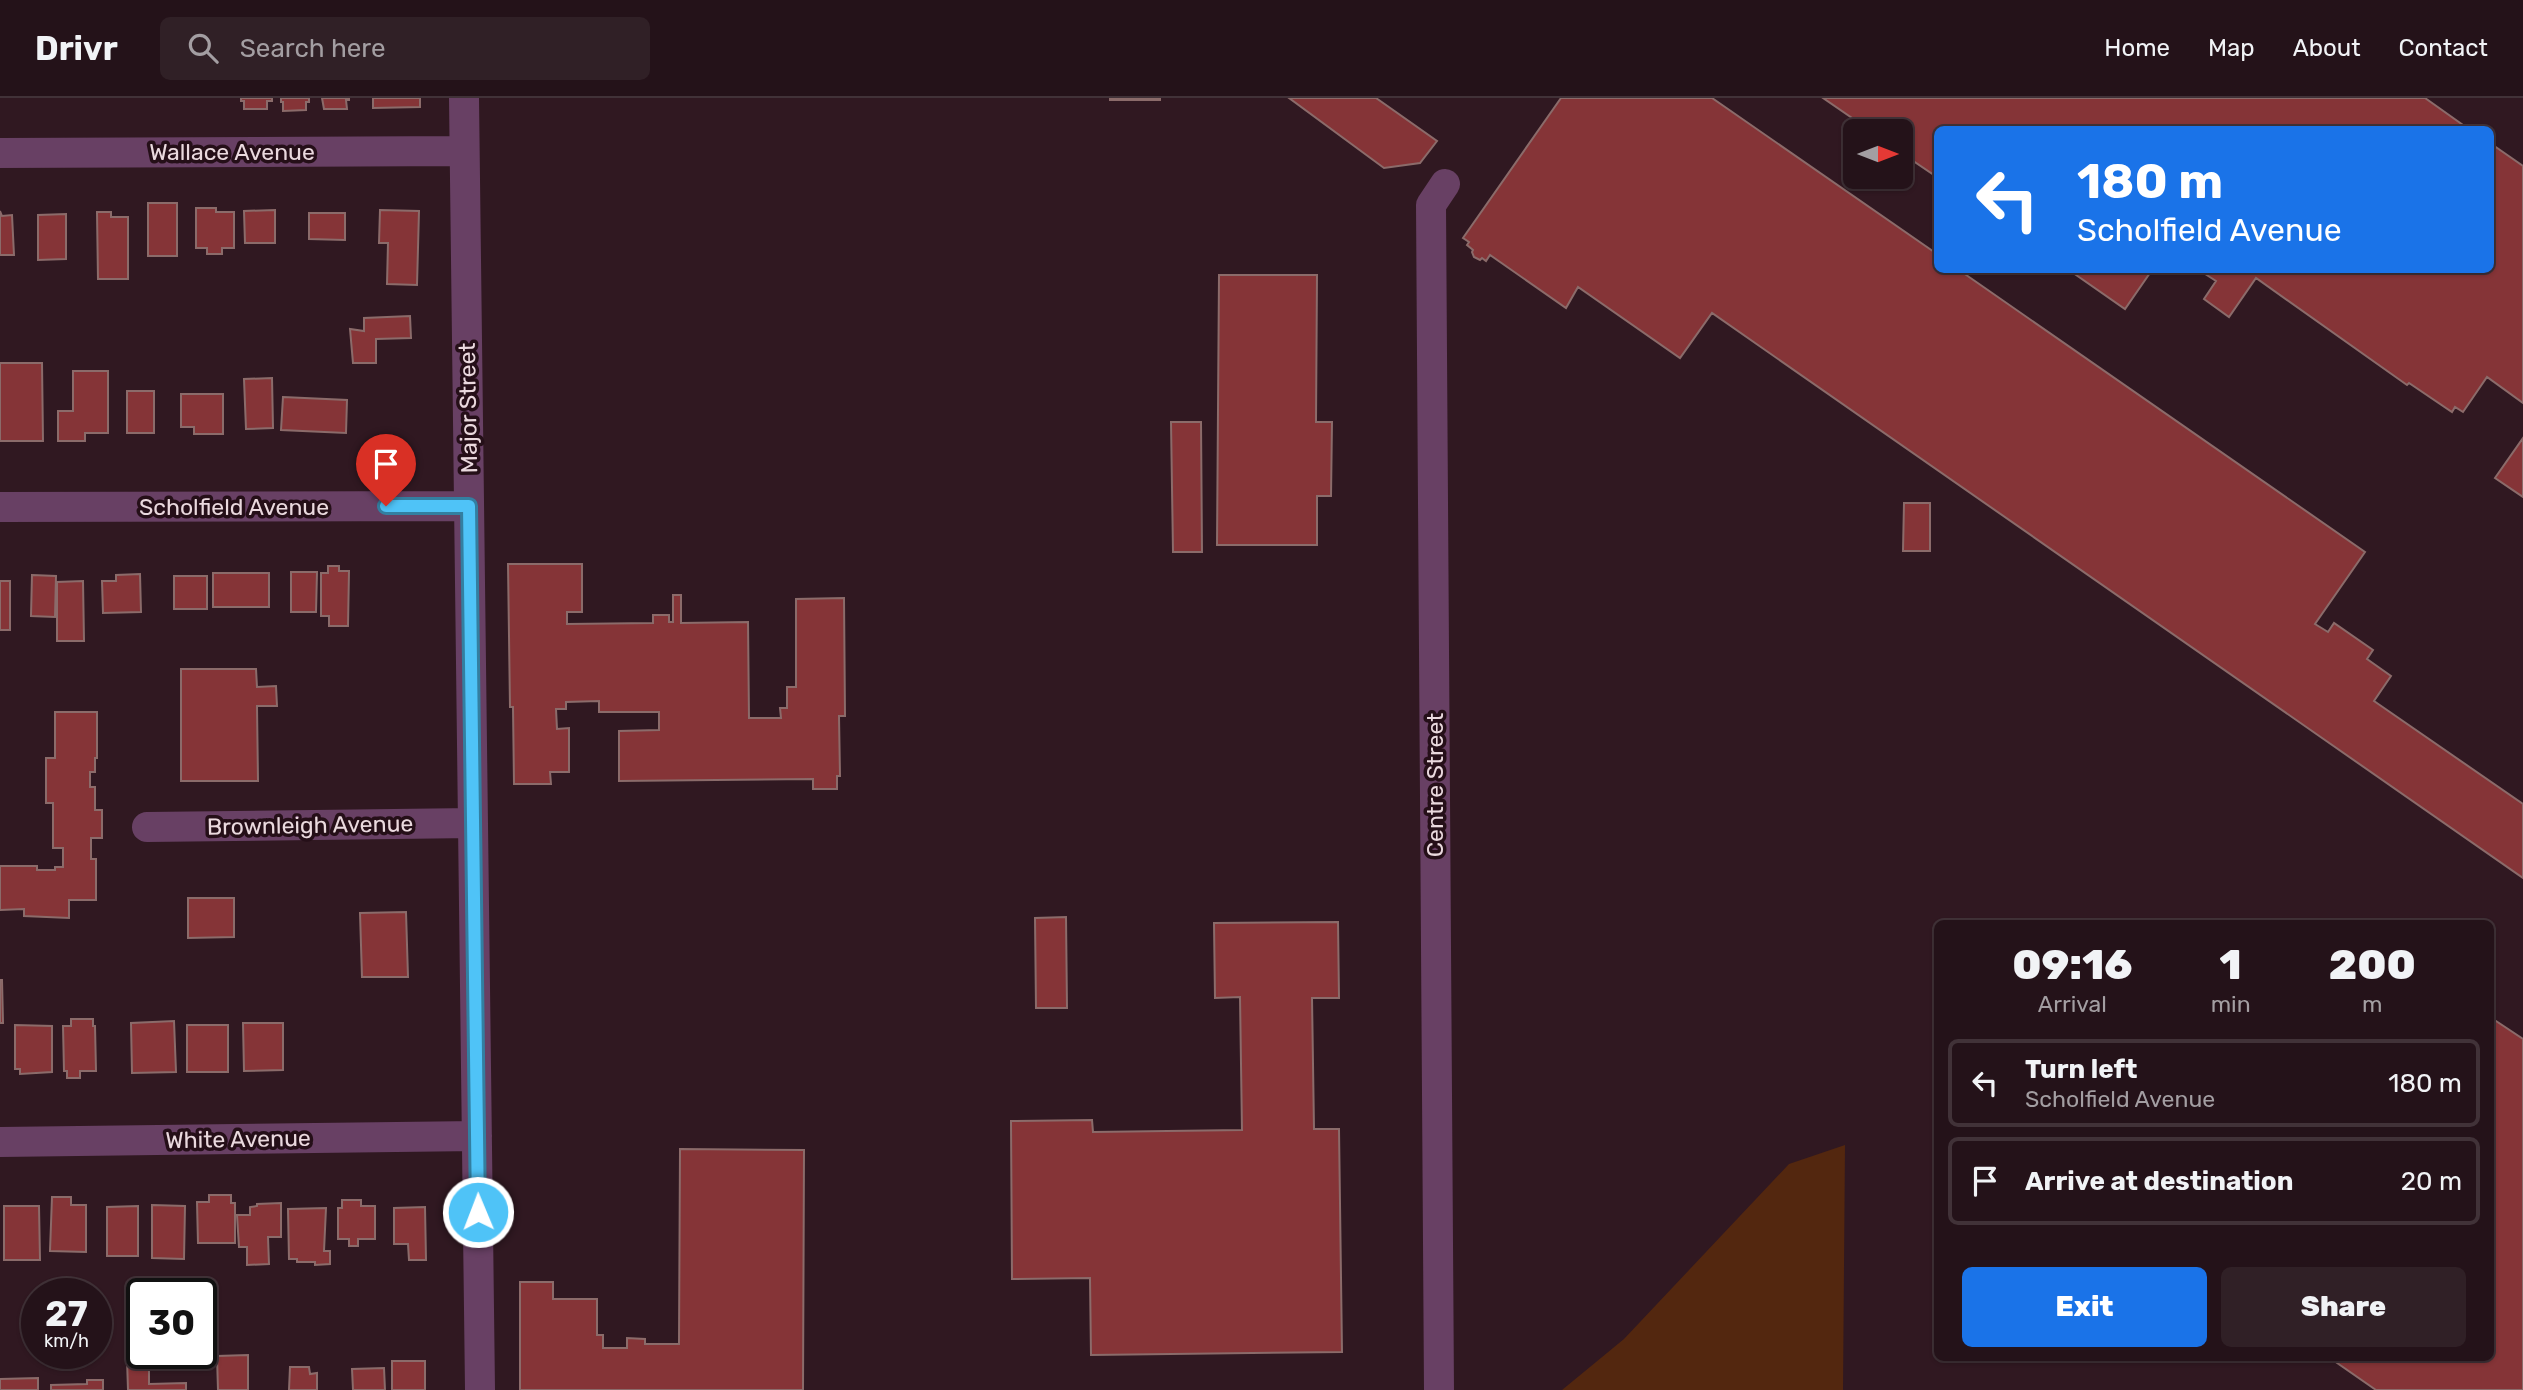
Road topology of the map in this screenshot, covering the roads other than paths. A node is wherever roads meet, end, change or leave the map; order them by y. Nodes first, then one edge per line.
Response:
1 (464, 98) edge
2 (464, 151) junction
3 (0, 153) edge
4 (1445, 184) dead end
5 (469, 506) junction
6 (0, 507) edge
7 (473, 823) junction
8 (147, 827) dead end
9 (477, 1136) junction
10 (0, 1142) edge
11 (480, 1390) edge
12 (1439, 1390) edge

1 - 2 street, Major Street
2 - 3 street, Wallace Avenue
2 - 5 street, Major Street
4 - 12 street, Centre Street
5 - 6 street, Scholfield Avenue
5 - 7 street, Major Street
7 - 8 street, Brownleigh Avenue
7 - 9 street, Major Street
9 - 10 street, White Avenue
9 - 11 street, Major Street

